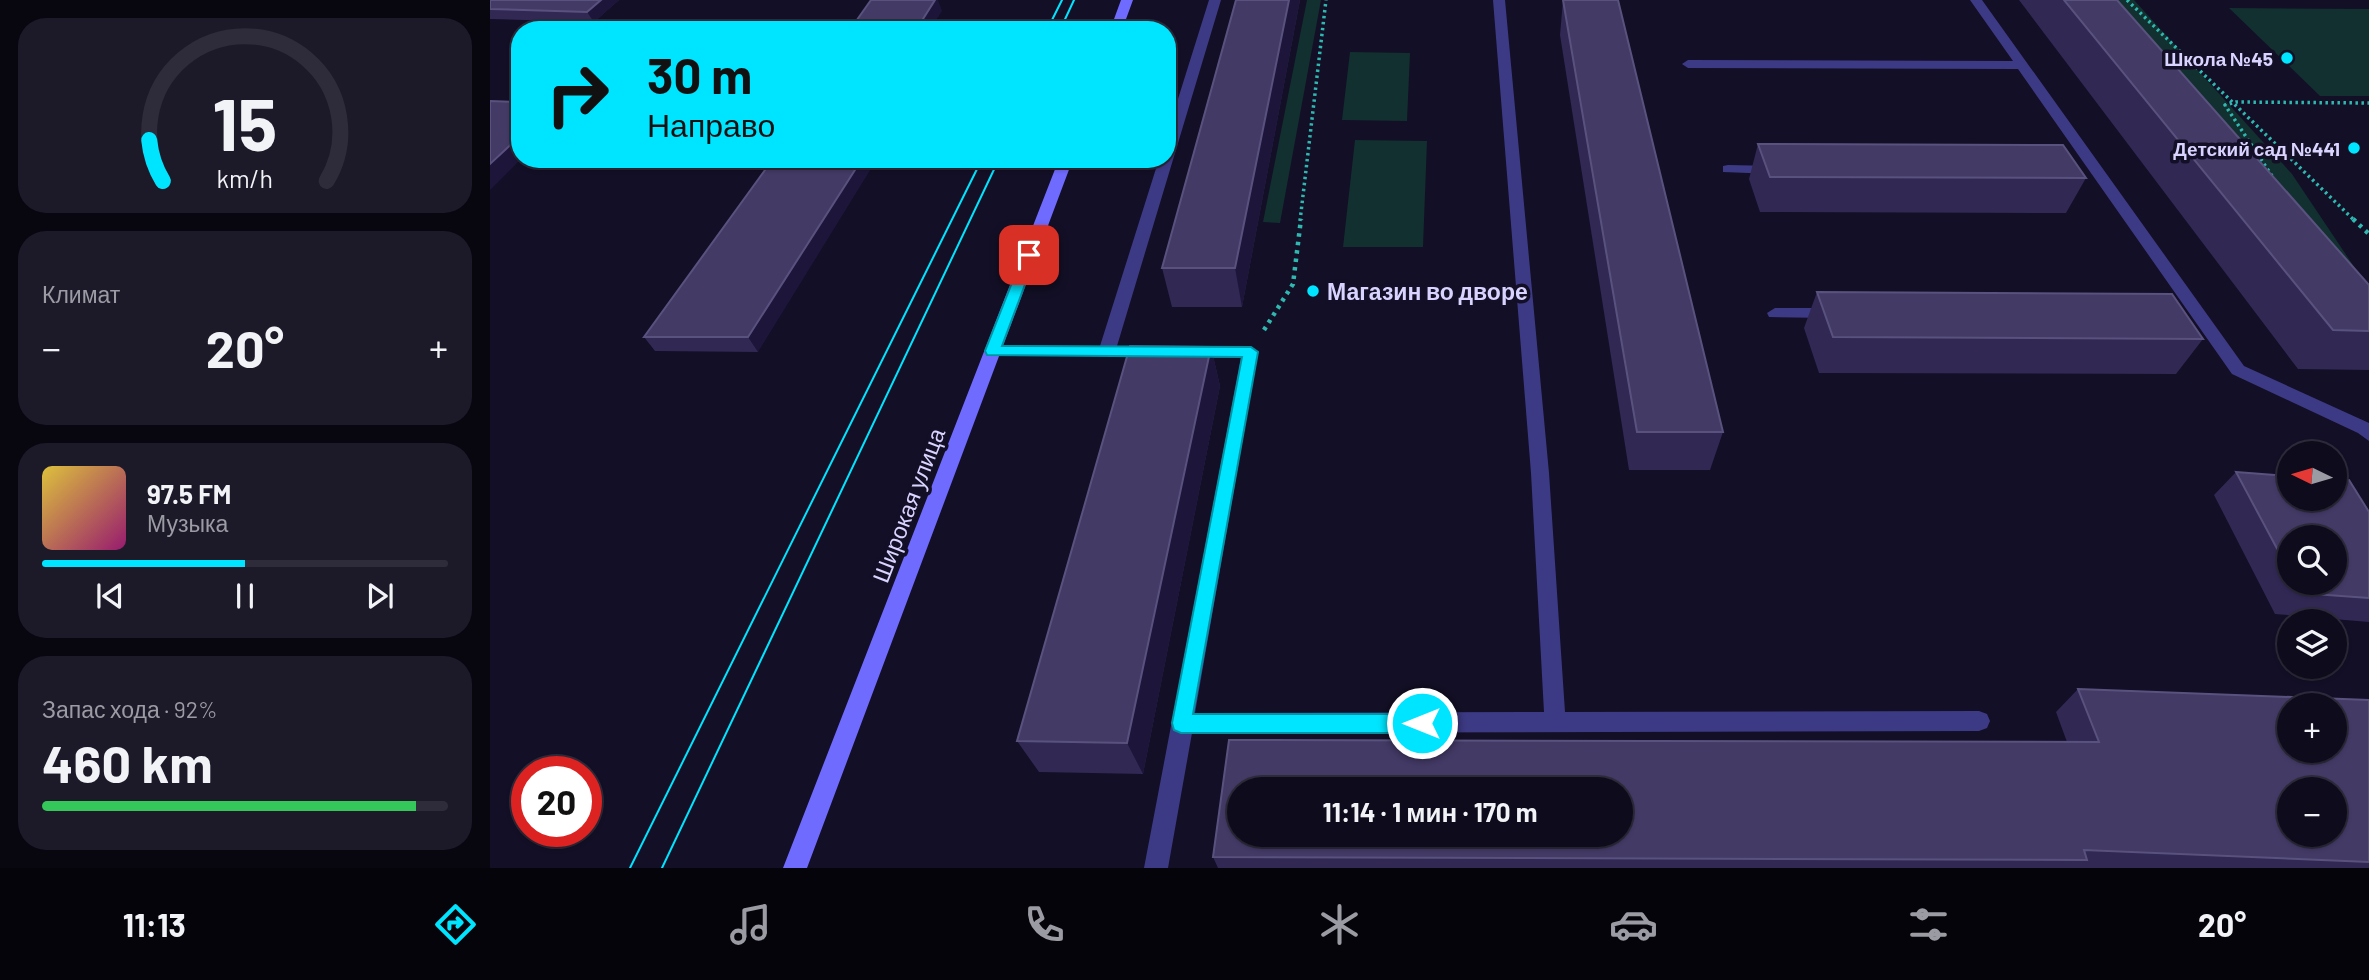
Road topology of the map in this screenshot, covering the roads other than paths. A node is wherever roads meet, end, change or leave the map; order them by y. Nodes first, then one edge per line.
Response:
1 (1127, 0) edge
2 (1215, 0) edge
3 (1499, 0) edge
4 (1976, 0) edge
5 (1119, 21) edge
6 (1688, 64) dead end
7 (2022, 65) junction
8 (1176, 128) edge
9 (1063, 168) edge
10 (1164, 168) edge
11 (1728, 169) dead end
12 (1783, 170) edge
13 (1775, 313) dead end
14 (1844, 313) edge
15 (2171, 314) edge
16 (2199, 314) junction
17 (993, 351) junction
18 (1107, 351) junction
19 (2369, 434) edge
20 (1979, 721) dead end
21 (1181, 723) junction
22 (1555, 723) junction
23 (795, 868) edge
24 (1156, 868) edge

1 - 5 street
2 - 8 lane
3 - 22 lane
4 - 7 lane
6 - 7 lane
7 - 16 lane
9 - 17 street, Широкая улица
10 - 18 lane
11 - 12 lane
13 - 14 lane
15 - 16 lane
16 - 19 lane
17 - 18 lane
17 - 23 street, Широкая улица
18 - 21 lane
20 - 22 lane
21 - 22 lane
21 - 24 lane

